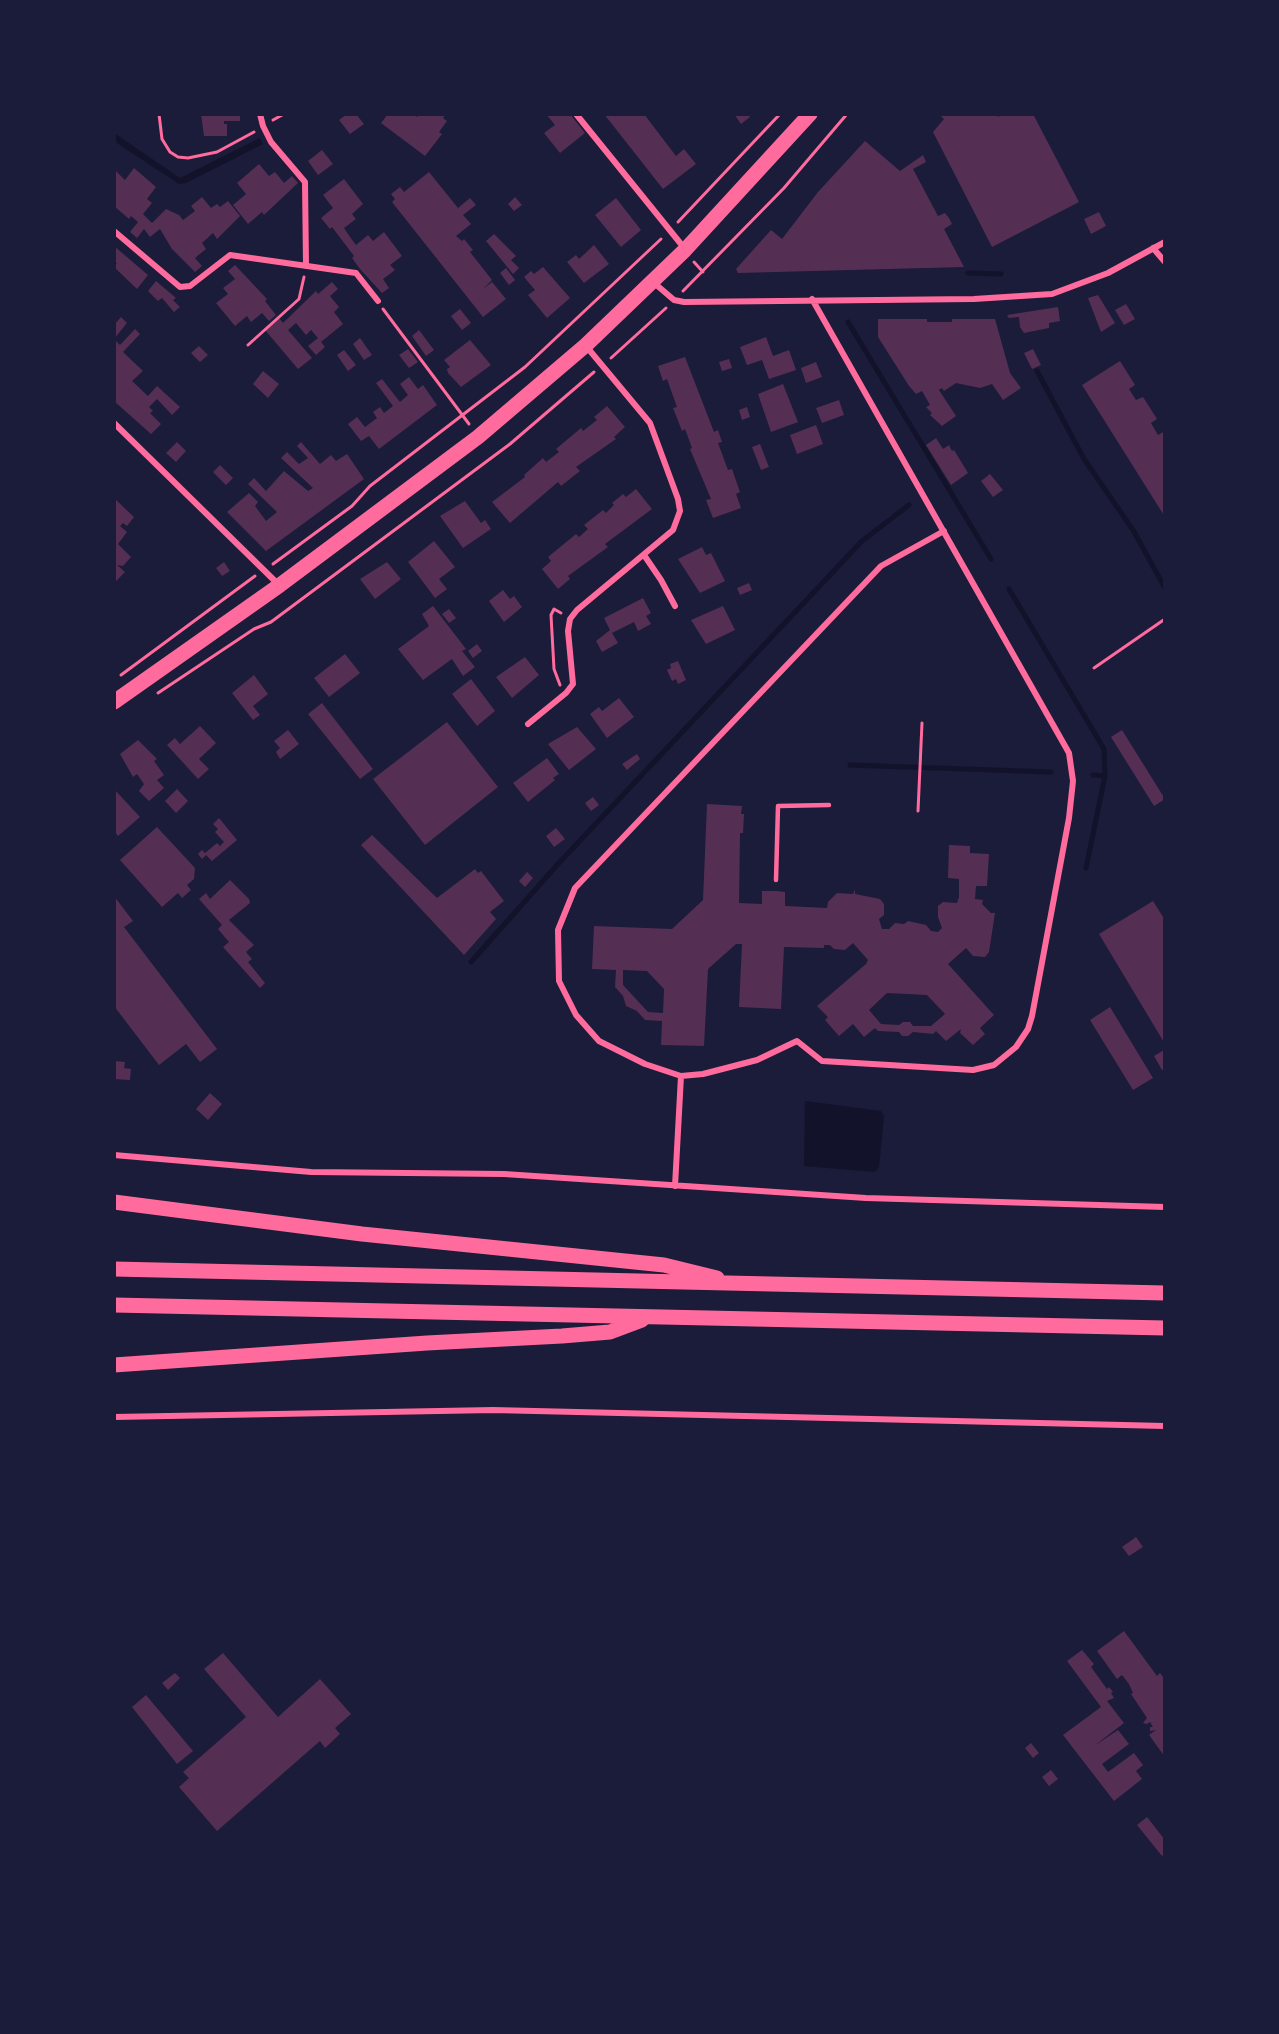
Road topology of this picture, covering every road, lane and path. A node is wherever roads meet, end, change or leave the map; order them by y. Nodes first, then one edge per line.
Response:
1 (159, 114) edge
2 (260, 114) edge
3 (576, 114) edge
4 (780, 114) edge
5 (810, 114) edge
6 (263, 126) junction
7 (114, 231) edge
8 (670, 231) junction
9 (1165, 242) edge
10 (1153, 248) junction
11 (686, 250) junction
12 (1165, 262) edge
13 (306, 266) junction
14 (652, 282) junction
15 (812, 299) junction
16 (378, 301) joint
17 (248, 345) dead end
18 (586, 345) junction
19 (463, 416) junction
20 (114, 423) edge
21 (493, 456) dead end
22 (944, 531) junction
23 (644, 555) junction
24 (265, 569) junction
25 (280, 585) junction
26 (675, 606) dead end
27 (1165, 620) edge
28 (1094, 668) dead end
29 (114, 680) edge
30 (149, 699) dead end
31 (114, 702) edge
32 (922, 723) dead end
33 (528, 724) dead end
34 (829, 805) dead end
35 (918, 812) dead end
36 (776, 880) dead end
37 (681, 1076) junction
38 (114, 1155) edge
39 (675, 1186) junction
40 (114, 1202) edge
41 (1165, 1207) edge
42 (114, 1269) edge
43 (740, 1285) junction
44 (1165, 1293) edge
45 (114, 1305) edge
46 (651, 1317) junction
47 (1165, 1328) edge
48 (114, 1365) edge
49 (114, 1417) edge
50 (1165, 1426) edge

1 - 6 path
2 - 6 street
3 - 8 street
4 - 8 path
5 - 11 main road
6 - 13 street
7 - 13 street
8 - 11 street
8 - 19 path
9 - 10 street
10 - 12 street
10 - 15 street
11 - 14 main road
13 - 16 street
13 - 17 path
14 - 15 street
14 - 18 main road
15 - 22 street
16 - 19 path
18 - 23 street
18 - 25 main road
19 - 24 path
20 - 24 street
21 - 30 path
22 - 37 street
22 - 37 street
23 - 26 street
23 - 33 street
24 - 25 street
24 - 29 path
25 - 31 main road
27 - 28 path
32 - 35 path
34 - 36 lane
37 - 39 street
38 - 39 street
39 - 41 street
40 - 43 main road
42 - 43 main road
43 - 44 main road
45 - 46 main road
46 - 47 main road
46 - 48 main road
49 - 50 street

